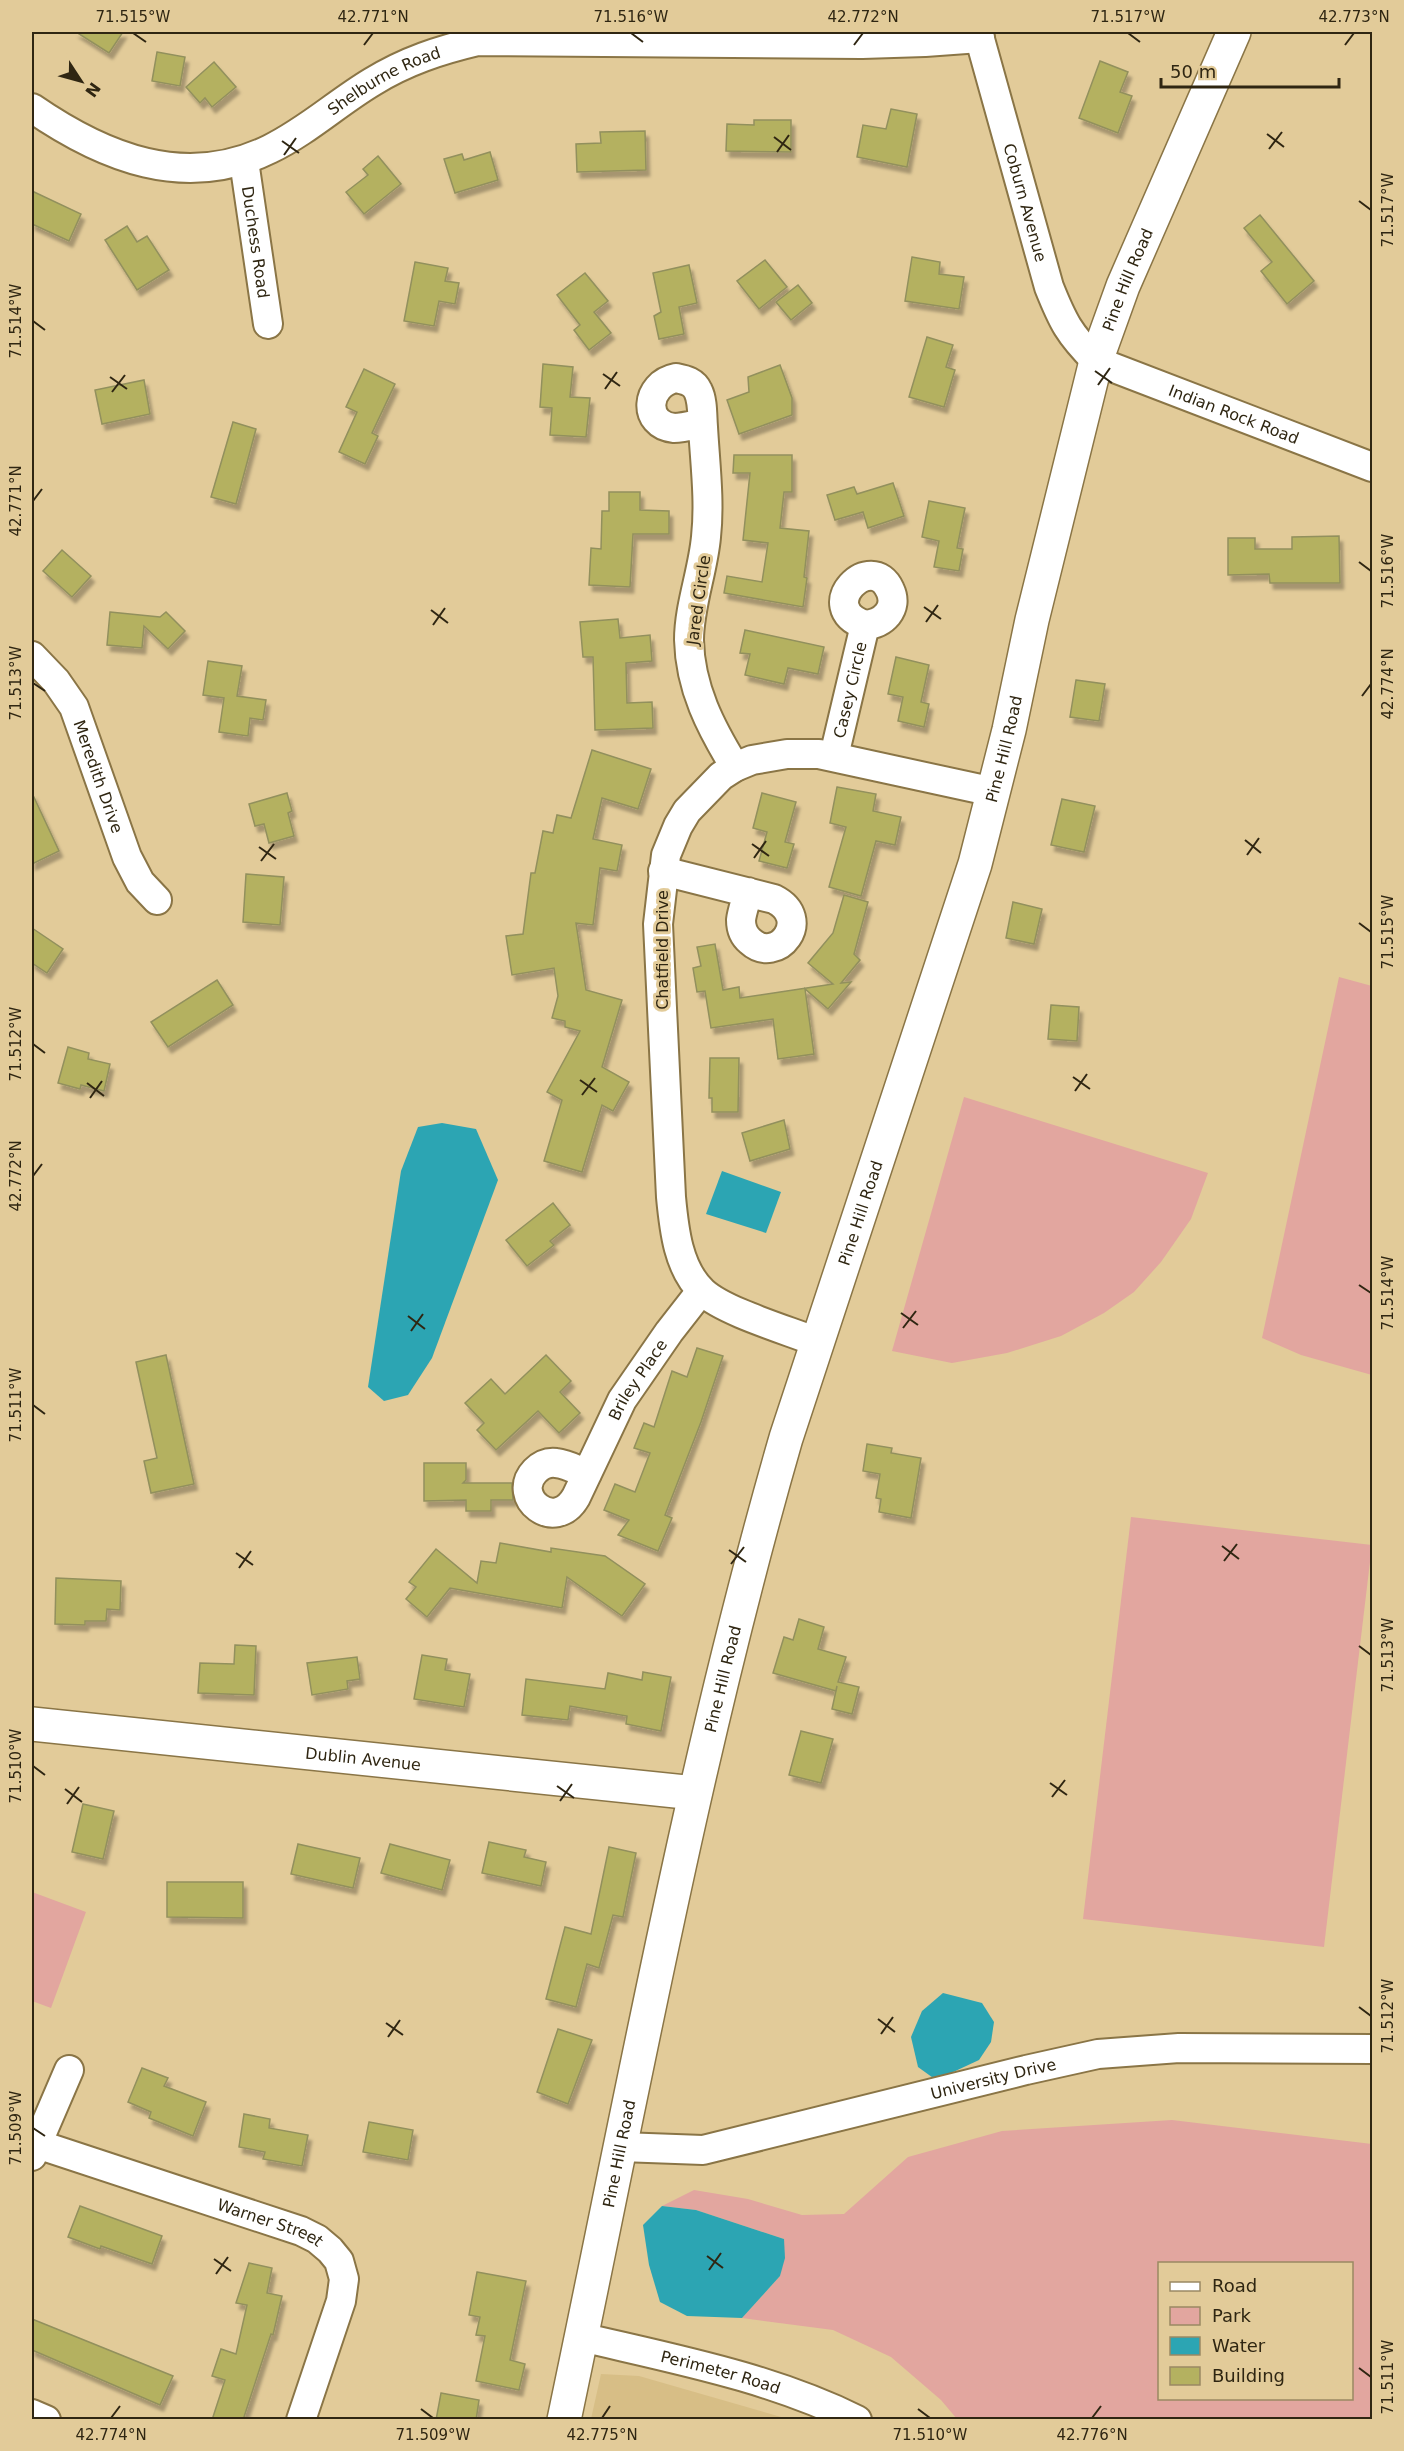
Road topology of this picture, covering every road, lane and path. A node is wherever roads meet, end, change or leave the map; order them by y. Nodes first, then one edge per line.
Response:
1 (1234, 32) edge
2 (979, 35) edge
3 (32, 108) edge
4 (244, 161) junction
5 (268, 324) dead end
6 (1096, 361) junction
7 (702, 423) dead end
8 (1372, 467) edge
9 (865, 624) dead end
10 (32, 656) edge
11 (834, 756) junction
12 (735, 767) junction
13 (994, 792) junction
14 (663, 871) junction
15 (748, 892) dead end
16 (157, 900) dead end
17 (701, 1291) junction
18 (817, 1342) junction
19 (587, 1474) dead end
20 (32, 1724) edge
21 (695, 1794) junction
22 (1372, 2049) edge
23 (69, 2070) dead end
24 (621, 2147) junction
25 (34, 2150) edge
26 (581, 2337) junction
27 (32, 2414) edge
28 (46, 2420) edge
29 (301, 2420) edge
30 (564, 2420) edge
31 (856, 2420) edge

1 - 6 street, Pine Hill Road
2 - 4 street, Shelburne Road
2 - 6 street, Coburn Avenue
3 - 4 street, Shelburne Road
4 - 5 street, Duchess Road
6 - 8 street, Indian Rock Road
6 - 13 street, Pine Hill Road
7 - 12 street, Jared Circle
9 - 11 street, Casey Circle
10 - 16 street, Meredith Drive
11 - 12 street, Chatfield Drive
11 - 13 street, Chatfield Drive
12 - 14 street, Chatfield Drive
13 - 18 street, Pine Hill Road
14 - 15 street
14 - 17 street, Chatfield Drive
17 - 18 street, Chatfield Drive
17 - 19 street, Briley Place
18 - 21 street, Pine Hill Road
20 - 21 street, Dublin Avenue
21 - 24 street, Pine Hill Road
22 - 24 street, University Drive
23 - 25 street
24 - 26 street, Pine Hill Road
25 - 29 street, Warner Street
26 - 30 street, Pine Hill Road
26 - 31 street, Perimeter Road
27 - 28 street

